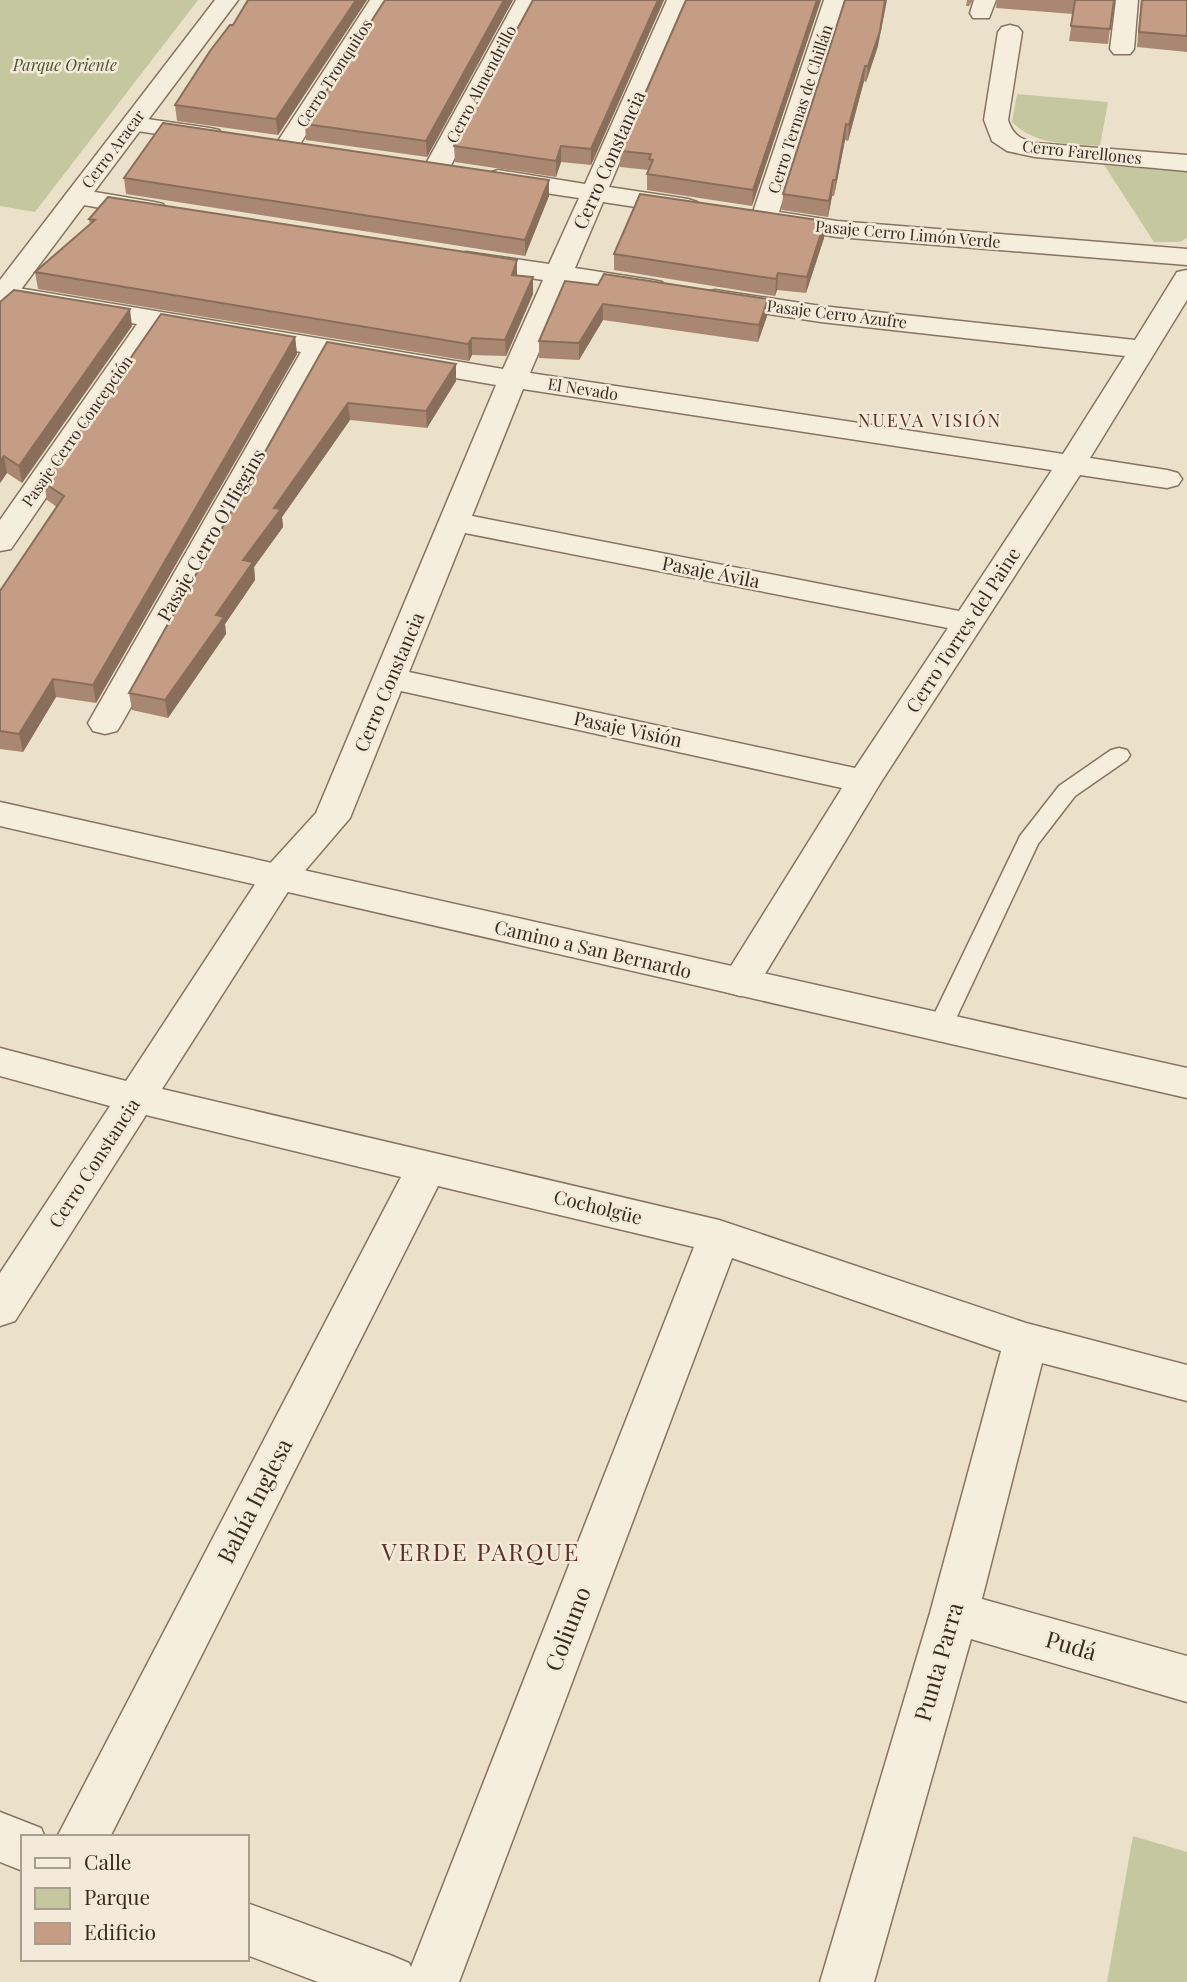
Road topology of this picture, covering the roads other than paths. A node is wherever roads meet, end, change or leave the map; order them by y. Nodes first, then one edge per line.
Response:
1 (227, 0) edge
2 (381, 0) edge
3 (527, 0) edge
4 (678, 0) edge
5 (835, 0) edge
6 (1127, 0) edge
7 (1010, 32) dead end
8 (1122, 49) dead end
9 (133, 124) junction
10 (235, 139) edge
11 (260, 143) edge
12 (286, 147) junction
13 (313, 151) edge
14 (1187, 163) edge
15 (408, 165) edge
16 (436, 169) junction
17 (594, 192) junction
18 (77, 197) junction
19 (712, 210) edge
20 (173, 213) edge
21 (738, 214) edge
22 (764, 218) junction
23 (435, 255) edge
24 (1187, 257) edge
25 (559, 274) junction
26 (1187, 278) edge
27 (1, 295) edge
28 (155, 320) junction
29 (318, 346) junction
30 (1142, 349) junction
31 (513, 379) junction
32 (1072, 465) junction
33 (1167, 480) dead end
34 (455, 522) junction
35 (0, 542) edge
36 (968, 622) junction
37 (391, 678) junction
38 (104, 723) dead end
39 (1119, 755) dead end
40 (864, 781) junction
41 (0, 814) edge
42 (278, 878) junction
43 (740, 982) junction
44 (940, 1027) junction
45 (0, 1062) edge
46 (1187, 1083) edge
47 (136, 1098) junction
48 (427, 1166) junction
49 (719, 1237) junction
50 (0, 1309) edge
51 (1026, 1341) junction
52 (1187, 1382) edge
53 (954, 1612) junction
54 (1187, 1679) edge
55 (84, 1835) edge
56 (0, 1837) edge
57 (21, 1845) edge
58 (248, 1929) edge
59 (390, 1982) edge
60 (432, 1982) edge
61 (847, 1982) edge

1 - 9 street, Cerro Aracar
2 - 12 street, Cerro Tronquitos
3 - 16 street, Cerro Almendrillo
4 - 17 street, Cerro Constancia
5 - 22 street, Cerro Termas de Chillán
6 - 8 street
7 - 14 street, Cerro Farellones
9 - 10 street
9 - 18 street, Cerro Aracar
11 - 12 street
12 - 13 street
15 - 16 street
16 - 17 street
17 - 19 street
17 - 25 street, Cerro Constancia
18 - 20 street
18 - 27 street, Cerro Aracar
21 - 22 street, Pasaje Cerro Limón Verde
22 - 24 street, Pasaje Cerro Limón Verde
23 - 25 street, Pasaje Cerro Azufre
25 - 30 street, Pasaje Cerro Azufre
25 - 31 street, Cerro Constancia
26 - 30 street, Cerro Torres del Paine
27 - 28 street, El Nevado
28 - 29 street, El Nevado
28 - 35 street, Pasaje Cerro Concepción
29 - 31 street, El Nevado
29 - 38 street, Pasaje Cerro O'Higgins
30 - 32 street, Cerro Torres del Paine
31 - 32 street, El Nevado
31 - 34 street, Cerro Constancia
32 - 33 street, El Nevado
32 - 36 street, Cerro Torres del Paine
34 - 36 street, Pasaje Ávila
34 - 37 street, Cerro Constancia
36 - 40 street, Cerro Torres del Paine
37 - 40 street, Pasaje Visión
37 - 42 street, Cerro Constancia
39 - 44 lane
40 - 43 street, Cerro Torres del Paine
41 - 42 street, Camino a San Bernardo
42 - 43 street, Camino a San Bernardo
42 - 47 street, Cerro Constancia
43 - 44 street, Camino a San Bernardo
44 - 46 street, Camino a San Bernardo
45 - 47 street, Cocholgüe
47 - 48 street, Cocholgüe
47 - 50 street, Cerro Constancia
48 - 49 street, Cocholgüe
48 - 55 street, Bahía Inglesa
49 - 51 street, Cocholgüe
49 - 60 street, Coliumo
51 - 52 street, Cocholgüe
51 - 53 street, Punta Parra
53 - 54 street, Pudá
53 - 61 street, Punta Parra
56 - 57 street
58 - 59 street

